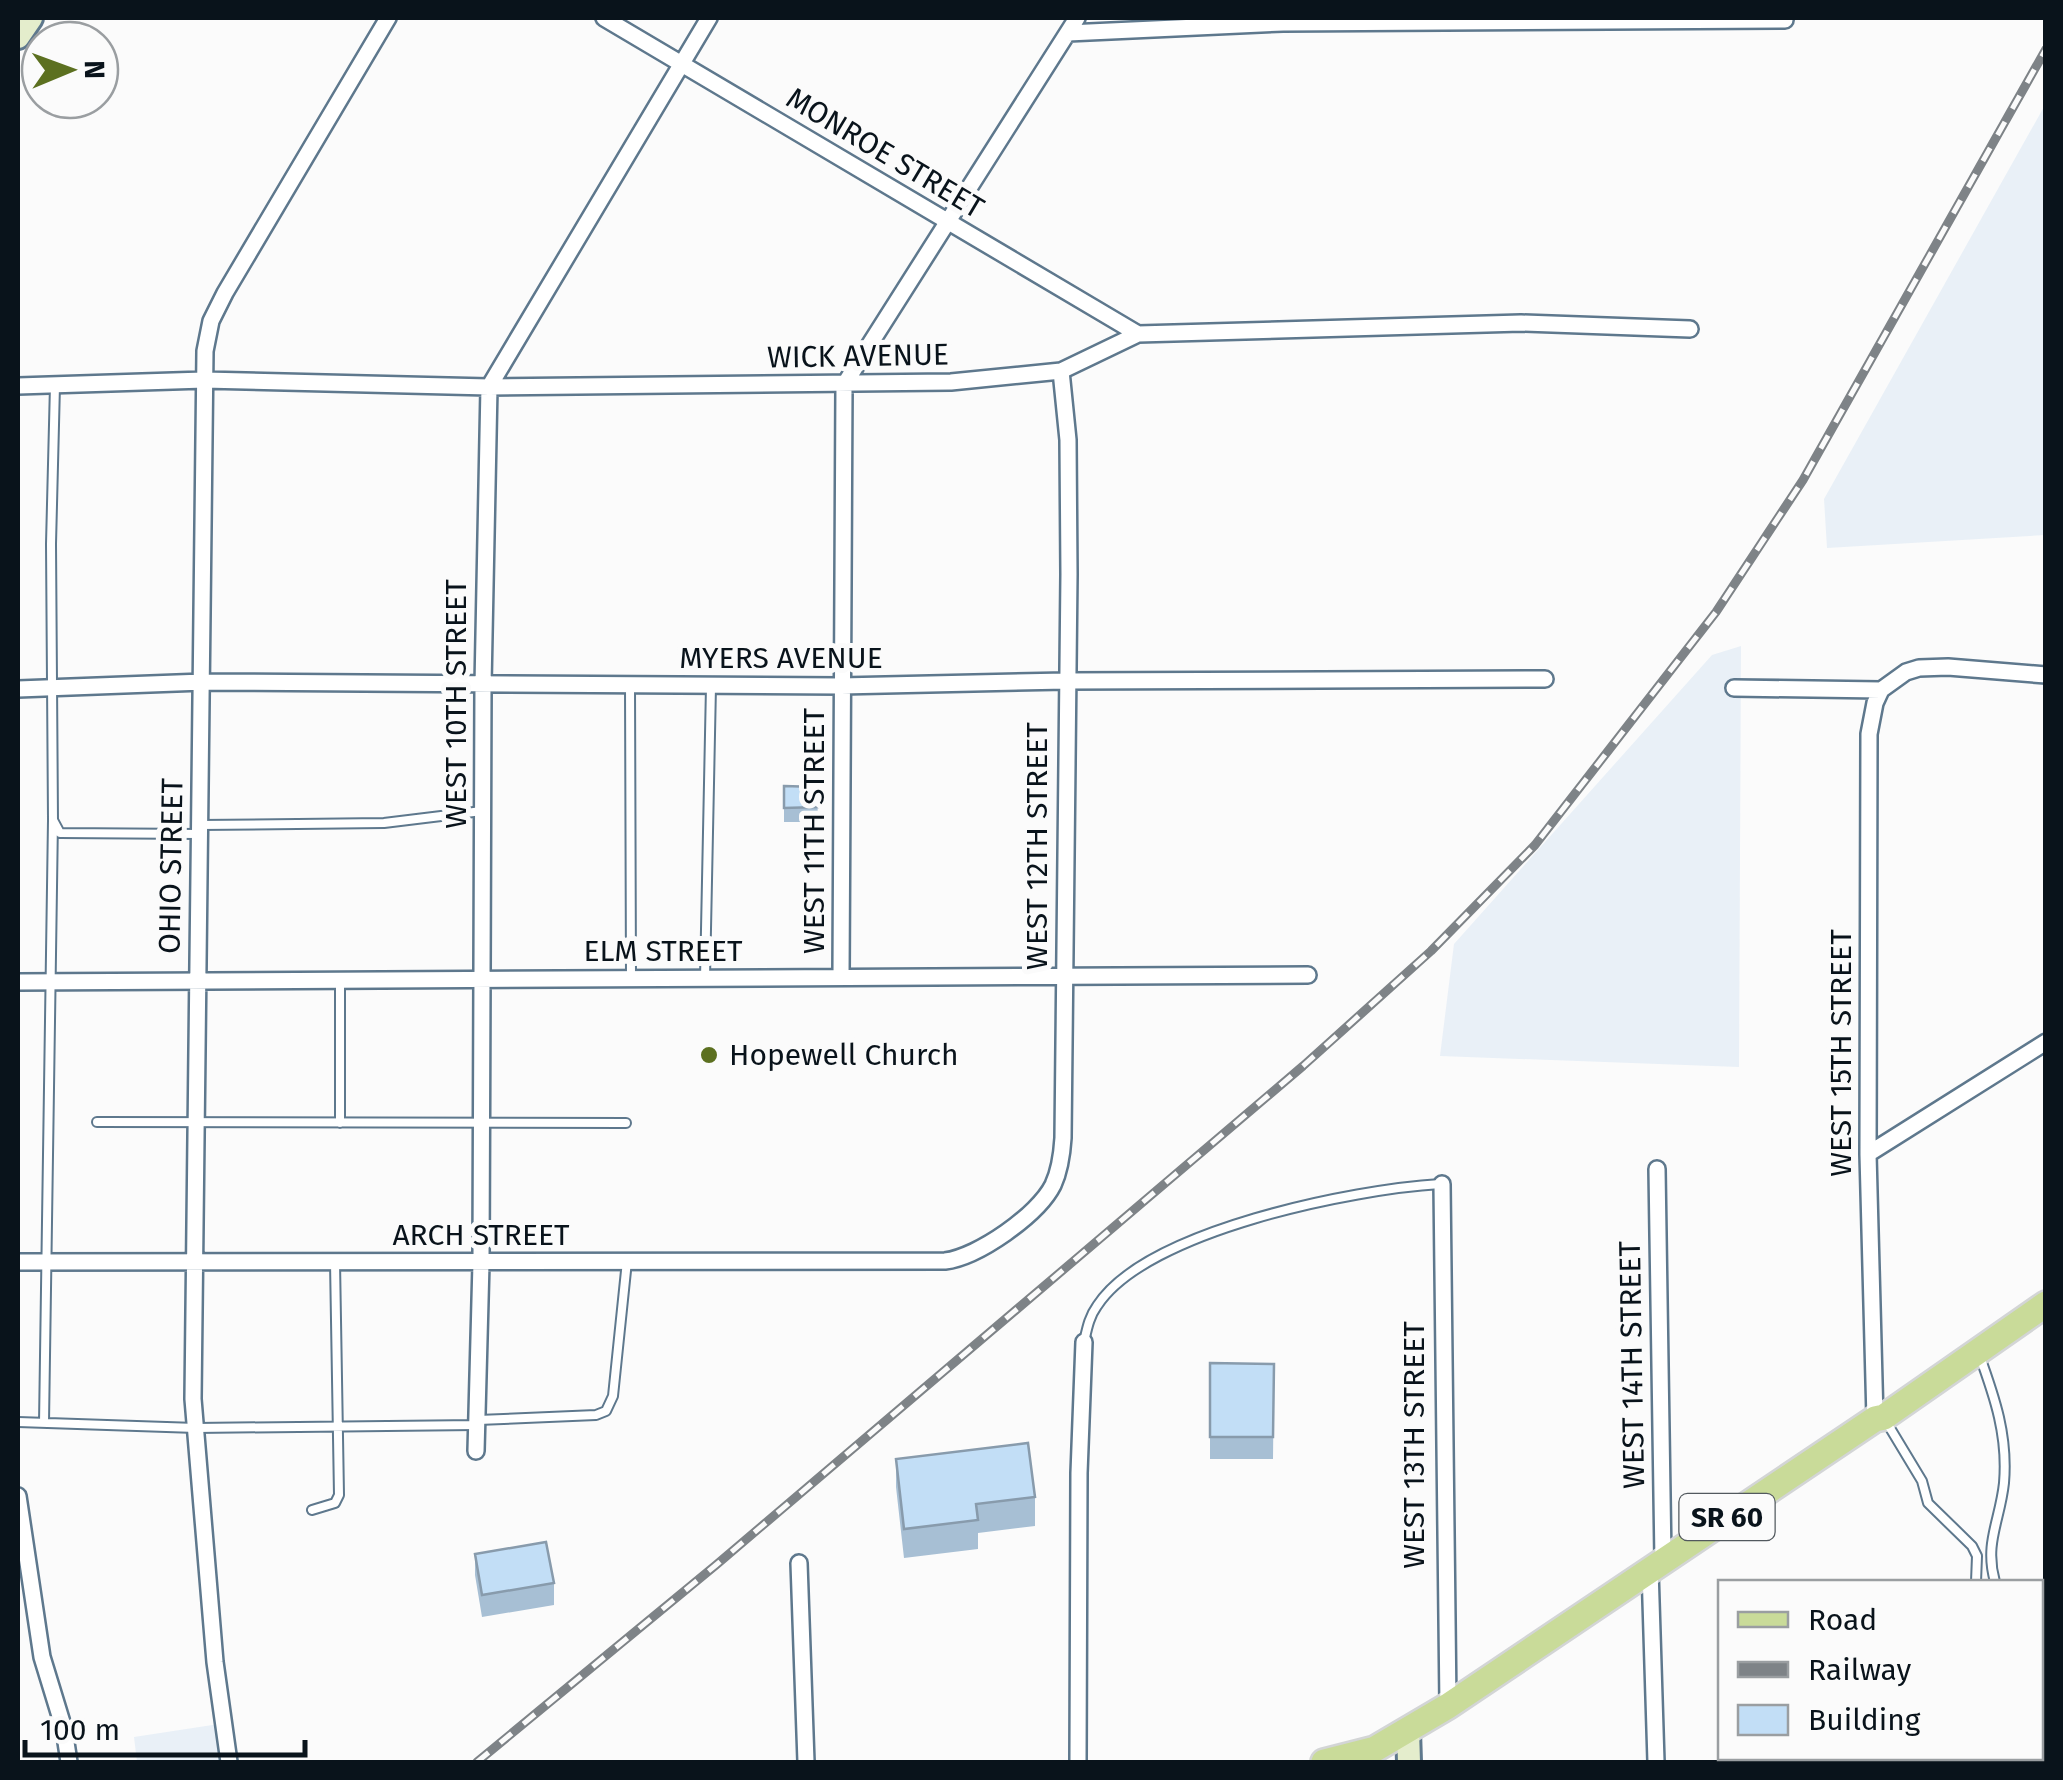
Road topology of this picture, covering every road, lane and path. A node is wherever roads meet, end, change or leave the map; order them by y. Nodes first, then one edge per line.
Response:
1 (30, 18) edge
2 (388, 18) edge
3 (604, 18) edge
4 (710, 18) edge
5 (1077, 18) edge
6 (1785, 20) edge
7 (1068, 32) junction
8 (18, 37) edge
9 (682, 64) junction
10 (946, 222) junction
11 (1690, 328) dead end
12 (1138, 334) junction
13 (1061, 371) junction
14 (204, 380) junction
15 (55, 385) junction
16 (844, 385) junction
17 (18, 386) edge
18 (489, 386) junction
19 (2046, 675) edge
20 (1545, 679) dead end
21 (1066, 681) junction
22 (203, 682) junction
23 (483, 685) junction
24 (630, 686) junction
25 (711, 686) junction
26 (841, 686) junction
27 (51, 688) junction
28 (1734, 688) dead end
29 (18, 689) edge
30 (1881, 690) junction
31 (482, 812) junction
32 (53, 820) junction
33 (199, 829) junction
34 (1308, 975) dead end
35 (1064, 976) junction
36 (841, 977) junction
37 (630, 978) junction
38 (705, 978) junction
39 (482, 979) junction
40 (196, 980) junction
41 (340, 980) junction
42 (18, 982) edge
43 (51, 982) junction
44 (2046, 1042) edge
45 (97, 1122) dead end
46 (481, 1122) junction
47 (196, 1123) junction
48 (340, 1123) junction
49 (626, 1124) dead end
50 (1868, 1154) junction
51 (1657, 1169) dead end
52 (1442, 1184) joint
53 (945, 1260) joint
54 (627, 1261) junction
55 (18, 1262) edge
56 (46, 1262) junction
57 (194, 1262) junction
58 (334, 1262) junction
59 (481, 1263) junction
60 (2046, 1304) edge
61 (1084, 1342) joint
62 (1977, 1350) junction
63 (1880, 1418) junction
64 (18, 1422) edge
65 (44, 1423) junction
66 (476, 1423) junction
67 (339, 1426) junction
68 (196, 1428) junction
69 (476, 1452) dead end
70 (18, 1496) edge
71 (312, 1510) dead end
72 (799, 1563) dead end
73 (1657, 1564) junction
74 (1976, 1580) edge
75 (1995, 1580) edge
76 (1448, 1706) junction
77 (1408, 1731) junction
78 (69, 1762) edge
79 (229, 1762) edge
80 (806, 1762) edge
81 (1078, 1762) edge
82 (1324, 1762) edge
83 (1408, 1762) edge
84 (1656, 1762) edge

1 - 8 main road
2 - 14 street, OHIO STREET
3 - 9 street, MONROE STREET
4 - 9 street, WEST 10TH STREET
5 - 7 street
6 - 7 street
7 - 10 street
9 - 10 street, MONROE STREET
9 - 18 street, WEST 10TH STREET
10 - 12 street, MONROE STREET
10 - 16 street
11 - 12 street, WICK AVENUE
12 - 13 street, WICK AVENUE
13 - 16 street, WICK AVENUE
13 - 21 street, WEST 12TH STREET
14 - 15 street, WICK AVENUE
14 - 18 street, WICK AVENUE
14 - 22 street, OHIO STREET
15 - 17 street, WICK AVENUE
15 - 27 lane
16 - 18 street, WICK AVENUE
16 - 26 street, WEST 11TH STREET
18 - 23 street, WEST 10TH STREET
19 - 30 street
20 - 21 street, MYERS AVENUE
21 - 26 street, MYERS AVENUE
21 - 35 street, WEST 12TH STREET
22 - 23 street, MYERS AVENUE
22 - 27 street, MYERS AVENUE
22 - 33 street, OHIO STREET
23 - 24 street, MYERS AVENUE
23 - 31 street, WEST 10TH STREET
24 - 25 street, MYERS AVENUE
24 - 37 lane
25 - 26 street, MYERS AVENUE
25 - 38 lane
26 - 36 street, WEST 11TH STREET
27 - 29 street, MYERS AVENUE
27 - 32 lane
28 - 30 street
30 - 50 street, WEST 15TH STREET
31 - 33 lane
31 - 39 street, WEST 10TH STREET
32 - 33 lane
32 - 43 lane
33 - 40 street, OHIO STREET
34 - 35 street, ELM STREET
35 - 36 street, ELM STREET
35 - 53 street, WEST 12TH STREET
36 - 38 street, ELM STREET
37 - 38 street, ELM STREET
37 - 39 street, ELM STREET
39 - 41 street, ELM STREET
39 - 46 street, WEST 10TH STREET
40 - 41 street, ELM STREET
40 - 43 street, ELM STREET
40 - 47 street, OHIO STREET
41 - 48 lane
42 - 43 street, ELM STREET
43 - 56 lane
44 - 50 street
45 - 47 lane
46 - 48 lane
46 - 49 lane
46 - 59 street, WEST 10TH STREET
47 - 48 lane
47 - 57 street, OHIO STREET
50 - 63 street, WEST 15TH STREET
51 - 73 street, WEST 14TH STREET
52 - 61 lane
52 - 76 street, WEST 13TH STREET
53 - 54 street, ARCH STREET
54 - 59 street, ARCH STREET
54 - 66 lane
55 - 56 street, ARCH STREET
56 - 57 street, ARCH STREET
56 - 65 lane
57 - 58 street, ARCH STREET
57 - 68 street, OHIO STREET
58 - 59 street, ARCH STREET
58 - 67 lane
59 - 66 street, WEST 10TH STREET
60 - 62 main road, SR 60
61 - 81 street
62 - 63 main road, SR 60
62 - 75 lane
63 - 73 main road, SR 60
63 - 74 lane
64 - 65 lane
65 - 68 lane
66 - 67 lane
66 - 69 street, WEST 10TH STREET
67 - 68 lane
67 - 71 lane
68 - 79 street, OHIO STREET
70 - 78 street
72 - 80 street
73 - 76 main road, SR 60
73 - 84 street, WEST 14TH STREET
76 - 77 main road, SR 60
77 - 82 main road, SR 60
77 - 83 main road

